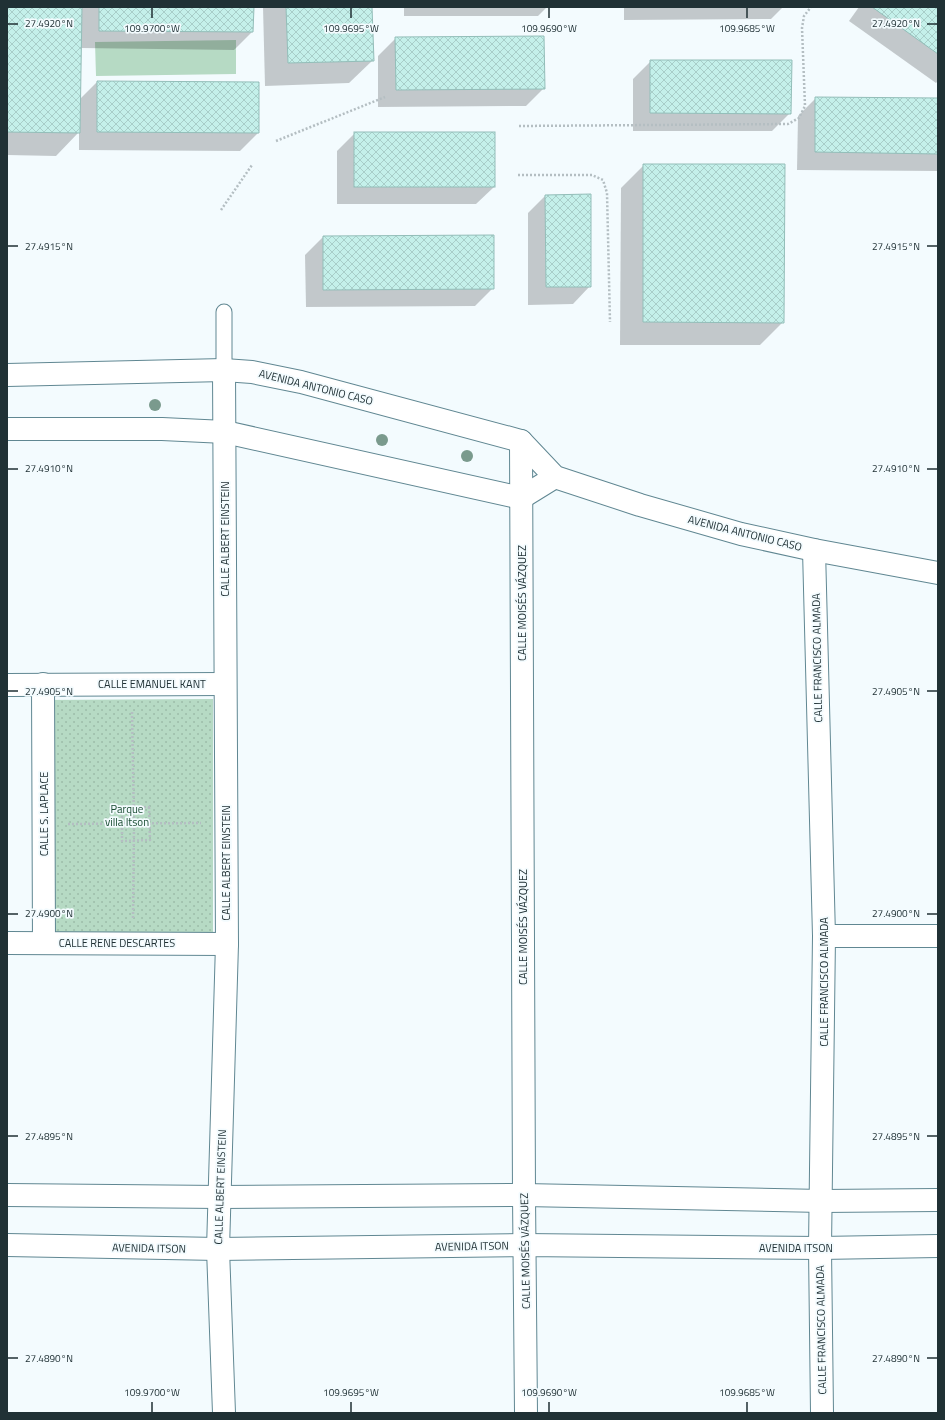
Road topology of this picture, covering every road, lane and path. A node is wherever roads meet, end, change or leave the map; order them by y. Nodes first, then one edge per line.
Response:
1 (811, 7) edge
2 (385, 97) dead end
3 (519, 126) dead end
4 (276, 141) dead end
5 (252, 165) dead end
6 (518, 175) dead end
7 (221, 210) dead end
8 (224, 312) dead end
9 (610, 322) dead end
10 (224, 370) junction
11 (7, 375) edge
12 (7, 429) edge
13 (225, 432) junction
14 (521, 441) junction
15 (555, 477) junction
16 (521, 498) junction
17 (814, 550) junction
18 (938, 573) edge
19 (43, 684) junction
20 (225, 684) junction
21 (7, 685) edge
22 (140, 712) dead end
23 (134, 808) junction
24 (205, 823) dead end
25 (62, 824) dead end
26 (122, 824) junction
27 (134, 824) junction
28 (149, 824) junction
29 (134, 840) junction
30 (133, 919) dead end
31 (824, 936) junction
32 (938, 936) edge
33 (7, 943) edge
34 (44, 943) junction
35 (227, 944) junction
36 (7, 1195) edge
37 (524, 1195) junction
38 (220, 1197) junction
39 (822, 1200) junction
40 (938, 1200) edge
41 (7, 1245) edge
42 (524, 1245) junction
43 (938, 1246) edge
44 (820, 1248) junction
45 (218, 1250) junction
46 (224, 1413) edge
47 (526, 1413) edge
48 (822, 1413) edge

1 - 3 path
2 - 4 path
5 - 7 path
6 - 9 path
8 - 10 lane, CALLE ALBERT EINSTEIN
10 - 11 street, AVENIDA ANTONIO CASO
10 - 13 street, CALLE ALBERT EINSTEIN
10 - 14 street, AVENIDA ANTONIO CASO
12 - 13 street
13 - 16 street
13 - 20 street, CALLE ALBERT EINSTEIN
14 - 15 street, AVENIDA ANTONIO CASO
14 - 16 street, CALLE MOISÉS VÁZQUEZ
15 - 16 street
15 - 17 street, AVENIDA ANTONIO CASO
16 - 37 street, CALLE MOISÉS VÁZQUEZ
17 - 18 street, AVENIDA ANTONIO CASO
17 - 31 street, CALLE FRANCISCO ALMADA
19 - 20 street, CALLE EMANUEL KANT
19 - 21 street, CALLE EMANUEL KANT
19 - 34 street, CALLE S. LAPLACE
20 - 35 street, CALLE ALBERT EINSTEIN
22 - 23 path
23 - 26 path
23 - 27 path
23 - 28 path
24 - 28 path
25 - 26 path
26 - 27 path
26 - 29 path
27 - 28 path
27 - 29 path
28 - 29 path
29 - 30 path
31 - 32 street
31 - 39 street, CALLE FRANCISCO ALMADA
33 - 34 street, CALLE RENE DESCARTES
34 - 35 street, CALLE RENE DESCARTES
35 - 38 street, CALLE ALBERT EINSTEIN
36 - 38 street
37 - 38 street
37 - 39 street
37 - 42 street, CALLE MOISÉS VÁZQUEZ
38 - 45 street, CALLE ALBERT EINSTEIN
39 - 40 street
39 - 44 street, CALLE FRANCISCO ALMADA
41 - 45 street, AVENIDA ITSON
42 - 44 street, AVENIDA ITSON
42 - 45 street, AVENIDA ITSON
42 - 47 street, CALLE MOISÉS VÁZQUEZ
43 - 44 street, AVENIDA ITSON
44 - 48 street, CALLE FRANCISCO ALMADA
45 - 46 street, CALLE ALBERT EINSTEIN

